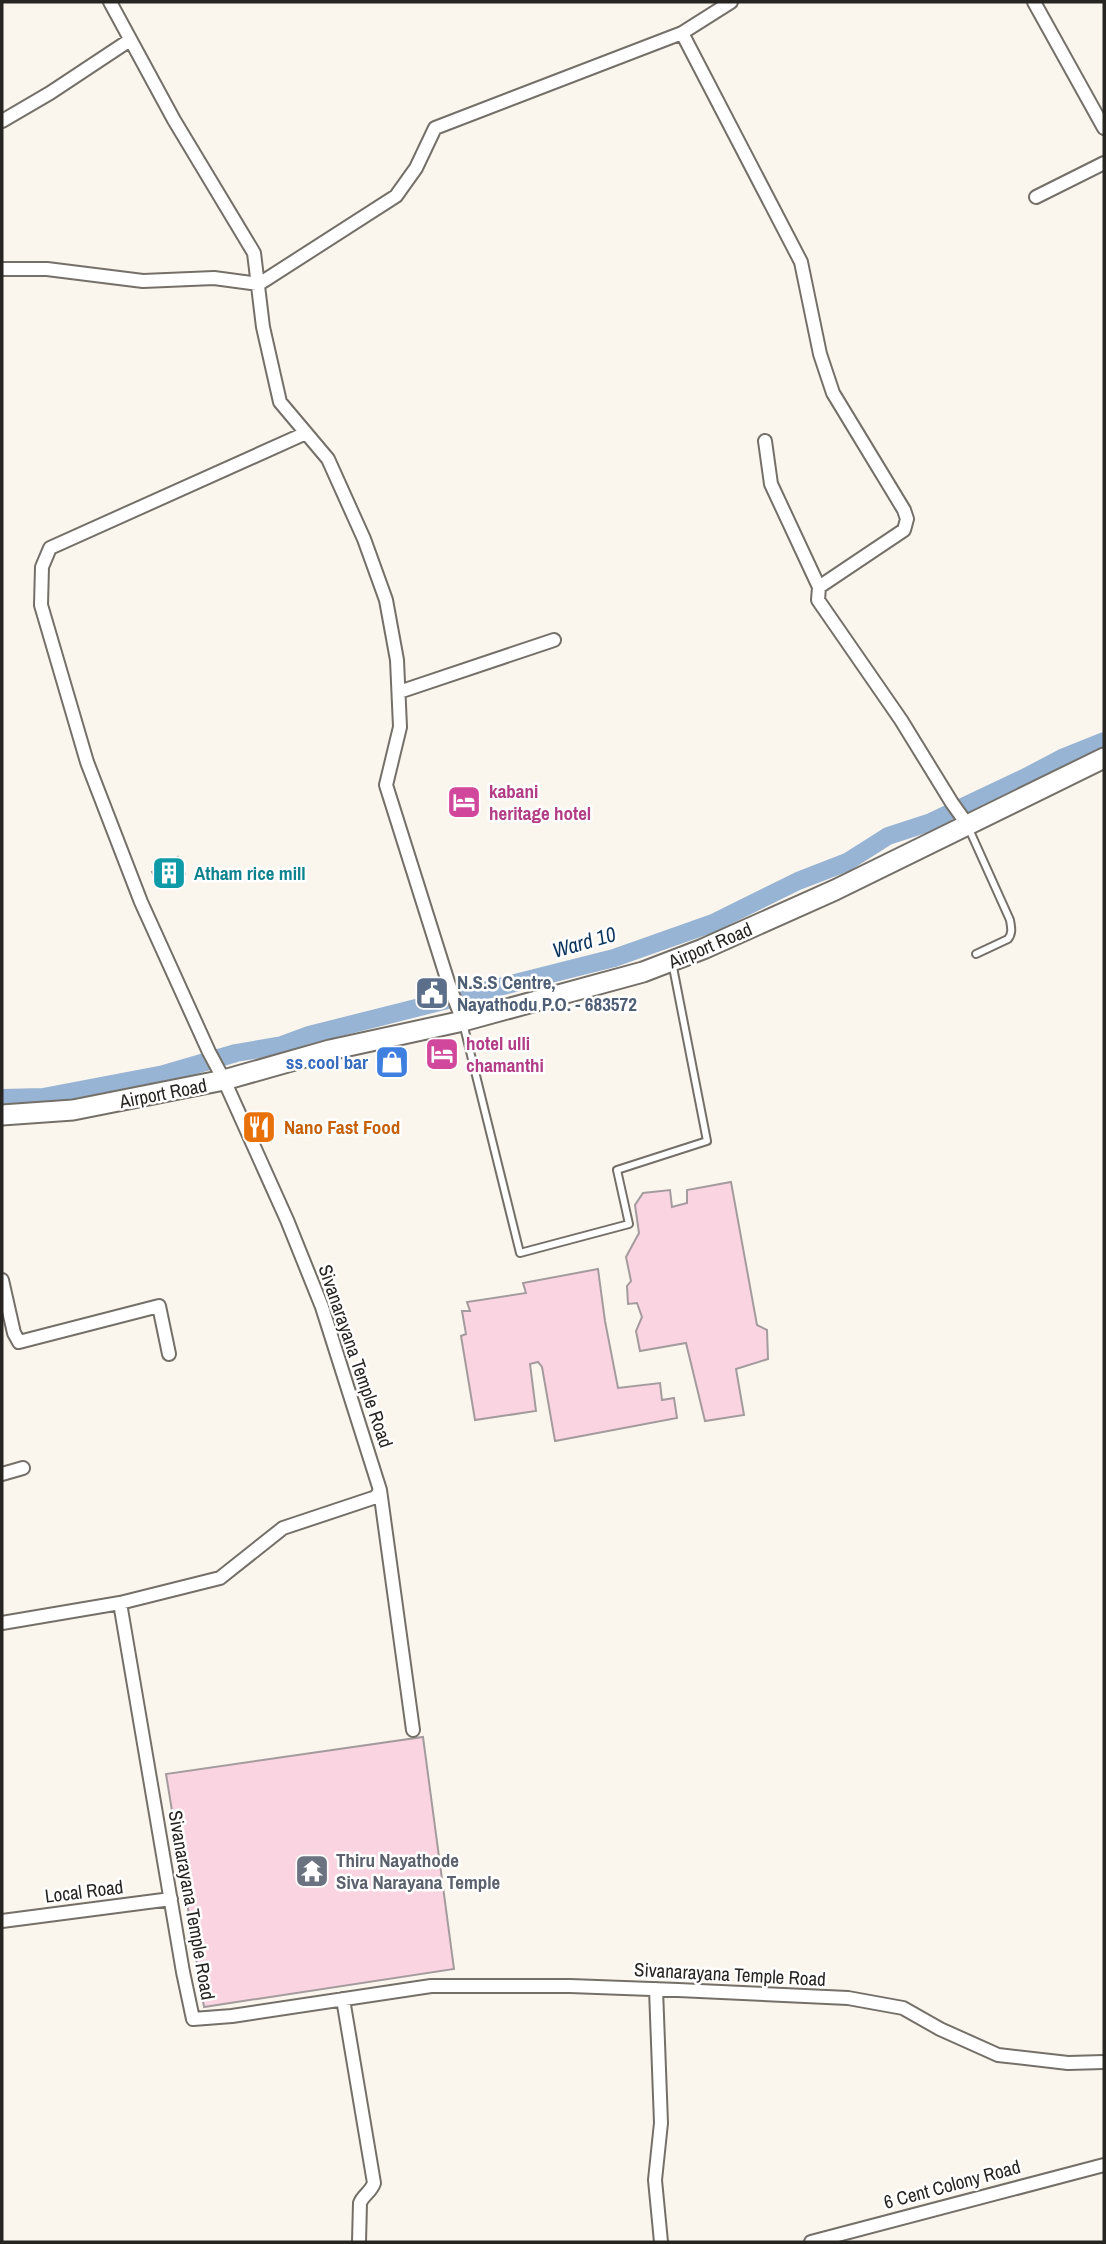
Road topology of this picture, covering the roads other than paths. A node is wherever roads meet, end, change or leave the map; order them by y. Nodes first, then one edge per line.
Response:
1 (110, 2) edge
2 (731, 2) edge
3 (1034, 2) edge
4 (682, 33) junction
5 (130, 40) junction
6 (2, 121) edge
7 (1104, 128) edge
8 (1104, 163) edge
9 (1036, 197) dead end
10 (2, 269) edge
11 (259, 284) junction
12 (306, 433) junction
13 (765, 441) dead end
14 (819, 587) junction
15 (554, 640) dead end
16 (399, 692) junction
17 (1104, 758) edge
18 (967, 824) junction
19 (976, 954) dead end
20 (671, 961) junction
21 (462, 1018) junction
22 (222, 1075) junction
23 (2, 1115) edge
24 (2, 1280) edge
25 (169, 1354) dead end
26 (23, 1468) dead end
27 (2, 1474) edge
28 (380, 1490) junction
29 (120, 1603) junction
30 (2, 1623) edge
31 (413, 1730) dead end
32 (171, 1899) junction
33 (2, 1921) edge
34 (656, 1989) junction
35 (343, 1999) junction
36 (1104, 2062) edge
37 (1104, 2165) edge
38 (359, 2242) edge
39 (661, 2242) edge
40 (811, 2242) edge

1 - 5 street
2 - 4 street
3 - 7 street
4 - 11 street
4 - 14 street
5 - 6 street
5 - 11 street
8 - 9 street
10 - 11 street
11 - 12 street
12 - 16 street
12 - 22 street, Sivanarayana Temple Road
13 - 14 street
14 - 18 street
15 - 16 street
16 - 21 street
17 - 18 main road, Airport Road
18 - 19 lane
18 - 20 main road, Airport Road
20 - 21 main road, Airport Road
20 - 21 lane
21 - 22 main road, Airport Road
22 - 23 main road, Airport Road
22 - 28 street, Sivanarayana Temple Road
24 - 25 street
26 - 27 street
28 - 29 street
28 - 31 street, Sivanarayana Temple Road
29 - 30 street
29 - 32 street, Sivanarayana Temple Road
32 - 33 street, Local Road
32 - 35 street, Sivanarayana Temple Road
34 - 35 street, Sivanarayana Temple Road
34 - 36 street, Sivanarayana Temple Road
34 - 39 street
35 - 38 street
37 - 40 street, 6 Cent Colony Road

